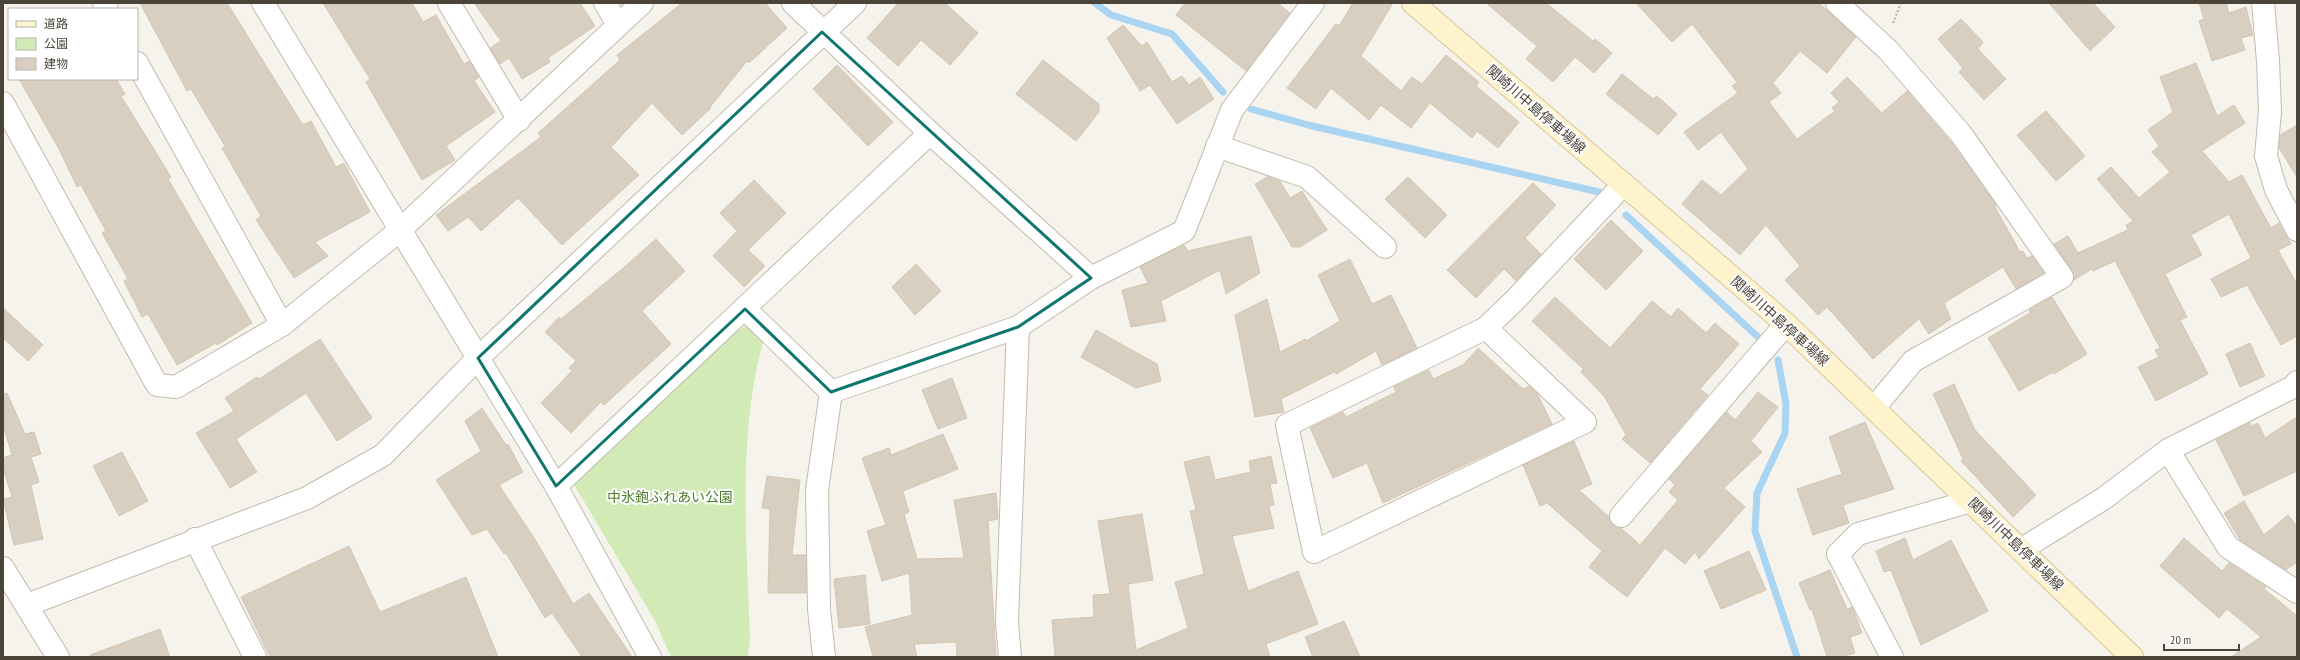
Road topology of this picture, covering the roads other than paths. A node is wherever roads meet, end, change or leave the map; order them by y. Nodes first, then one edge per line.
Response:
1 (263, 3) edge
2 (449, 3) edge
3 (605, 3) edge
4 (642, 3) edge
5 (793, 3) edge
6 (855, 3) edge
7 (1313, 3) edge
8 (1413, 3) edge
9 (1837, 3) edge
10 (2263, 3) edge
11 (618, 25) junction
12 (822, 32) junction
13 (138, 65) edge
14 (3, 103) edge
15 (519, 120) junction
16 (930, 133) junction
17 (1217, 146) junction
18 (1624, 184) junction
19 (2297, 230) edge
20 (399, 231) junction
21 (1386, 247) dead end
22 (1091, 278) junction
23 (746, 309) junction
24 (1786, 324) junction
25 (282, 325) junction
26 (1018, 327) junction
27 (1486, 328) junction
28 (478, 358) junction
29 (2297, 382) edge
30 (831, 392) junction
31 (1874, 408) junction
32 (2168, 450) junction
33 (556, 486) junction
34 (1971, 501) junction
35 (1621, 516) dead end
36 (195, 539) junction
37 (2022, 550) junction
38 (3, 568) edge
39 (2297, 592) edge
40 (27, 605) junction
41 (58, 657) edge
42 (256, 657) edge
43 (650, 657) edge
44 (824, 657) edge
45 (1010, 657) edge
46 (1892, 657) edge
47 (2132, 657) edge

1 - 20 street
2 - 15 street
3 - 11 street
4 - 11 street
5 - 12 street
6 - 12 street
7 - 17 street
8 - 18 main road, 関崎川中島停車場線
9 - 31 street
10 - 19 street
11 - 15 street
12 - 16 street
12 - 28 street
13 - 25 street
14 - 25 street
15 - 20 street
16 - 22 street
16 - 23 street
17 - 21 street
17 - 22 street
18 - 24 main road, 関崎川中島停車場線
18 - 27 street
20 - 25 street
20 - 28 street
22 - 26 street
23 - 30 street
23 - 33 street
24 - 31 main road, 関崎川中島停車場線
24 - 35 street
26 - 30 street
26 - 45 street
27 - 27 street
28 - 33 street
28 - 36 street
29 - 32 street
30 - 44 street
31 - 34 main road, 関崎川中島停車場線
32 - 37 street
32 - 39 street
33 - 43 street
34 - 37 main road, 関崎川中島停車場線
34 - 46 street
36 - 40 street
36 - 42 street
37 - 47 main road, 関崎川中島停車場線
38 - 40 street
40 - 41 street

